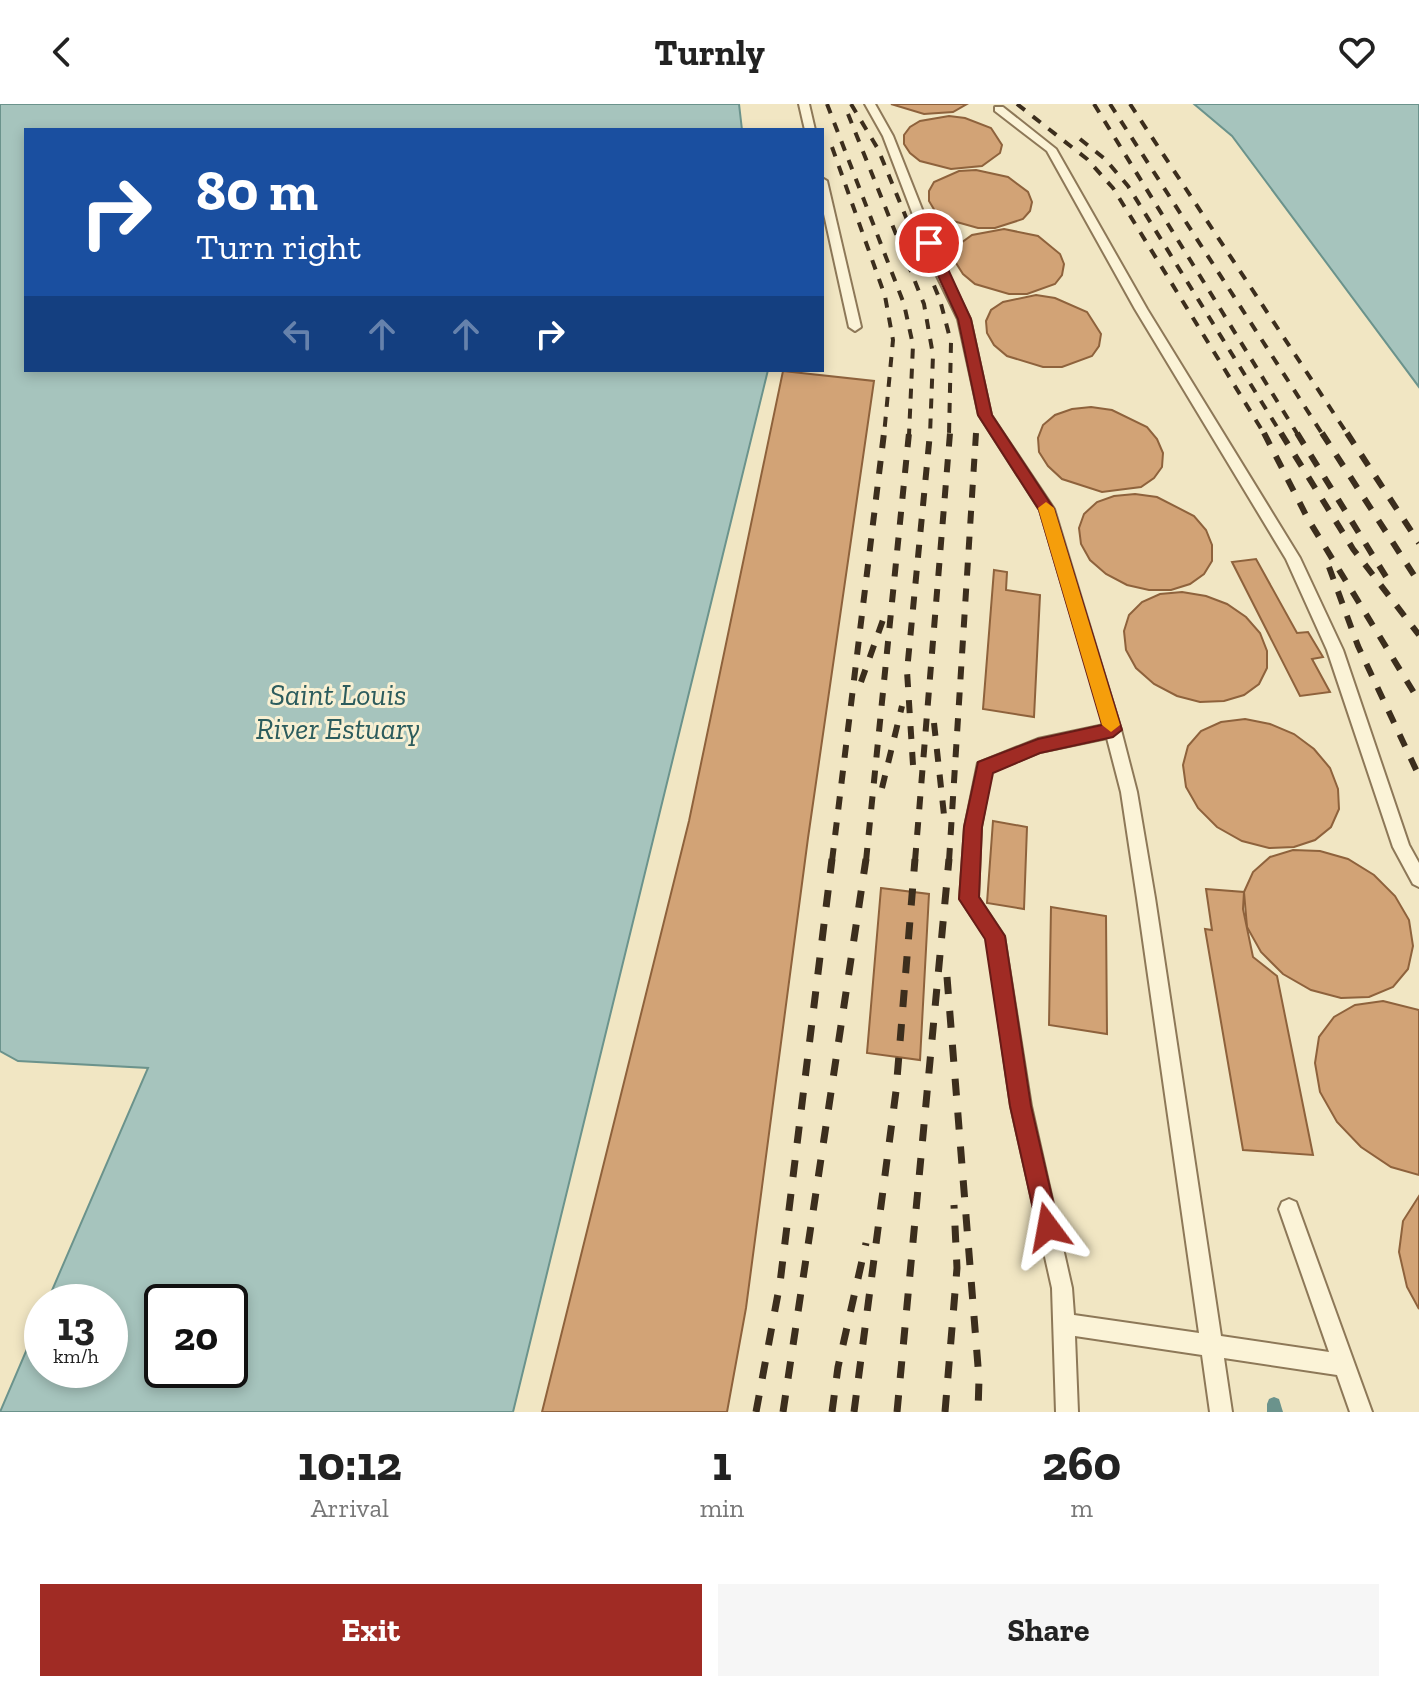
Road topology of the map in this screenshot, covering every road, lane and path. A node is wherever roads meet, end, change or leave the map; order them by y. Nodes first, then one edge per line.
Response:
1 (804, 104) edge
2 (870, 104) edge
3 (999, 109) dead end
4 (810, 128) edge
5 (824, 190) edge
6 (855, 327) dead end
7 (1113, 730) junction
8 (1419, 879) edge
9 (1289, 1209) dead end
10 (1063, 1324) junction
11 (1211, 1347) junction
12 (1344, 1365) junction
13 (1067, 1412) edge
14 (1221, 1412) edge
15 (1361, 1412) edge

1 - 4 lane
2 - 7 lane
3 - 8 lane
5 - 6 lane
7 - 10 lane
7 - 11 lane
9 - 12 lane
10 - 11 lane
10 - 13 lane
11 - 12 lane
11 - 14 lane
12 - 15 lane

